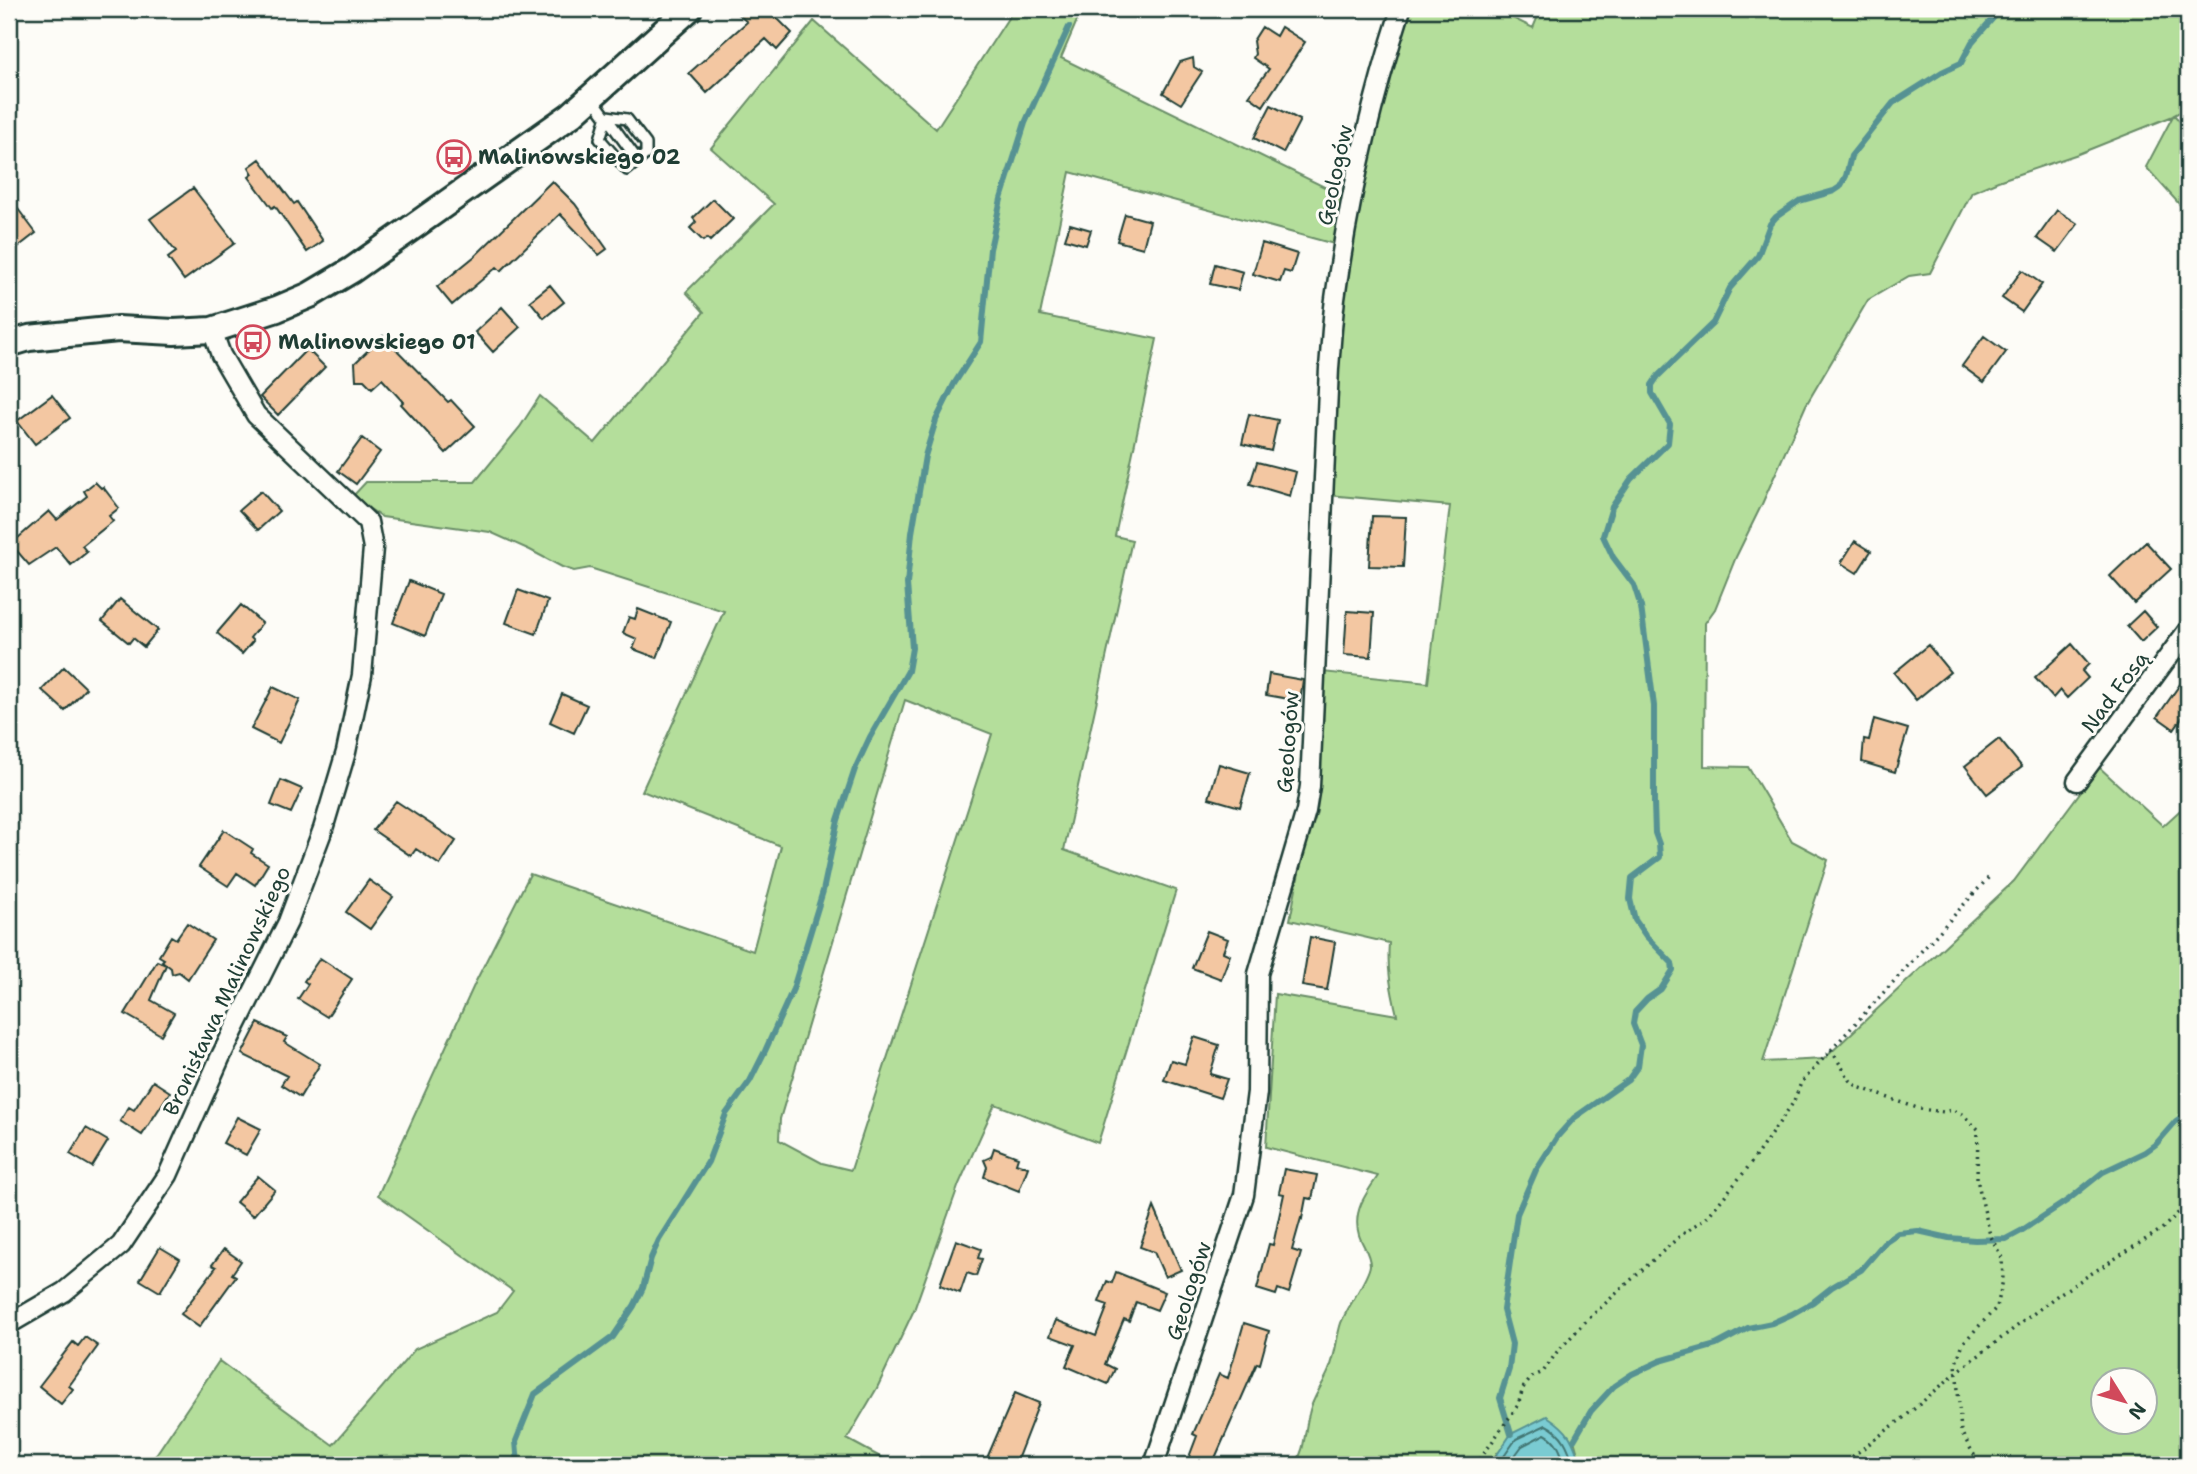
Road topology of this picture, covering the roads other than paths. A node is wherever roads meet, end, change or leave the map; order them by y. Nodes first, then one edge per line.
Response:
1 (689, 9) edge
2 (1401, 9) edge
3 (599, 107) junction
4 (640, 159) junction
5 (212, 330) junction
6 (9, 344) edge
7 (2188, 630) edge
8 (2077, 781) dead end
9 (9, 1324) edge
10 (1154, 1465) edge

1 - 3 street
2 - 10 street, Geologów
3 - 4 lane
3 - 4 lane
3 - 4 lane
3 - 5 street
5 - 6 street
5 - 9 street, Bronisława Malinowskiego
7 - 8 street, Nad Fosą

